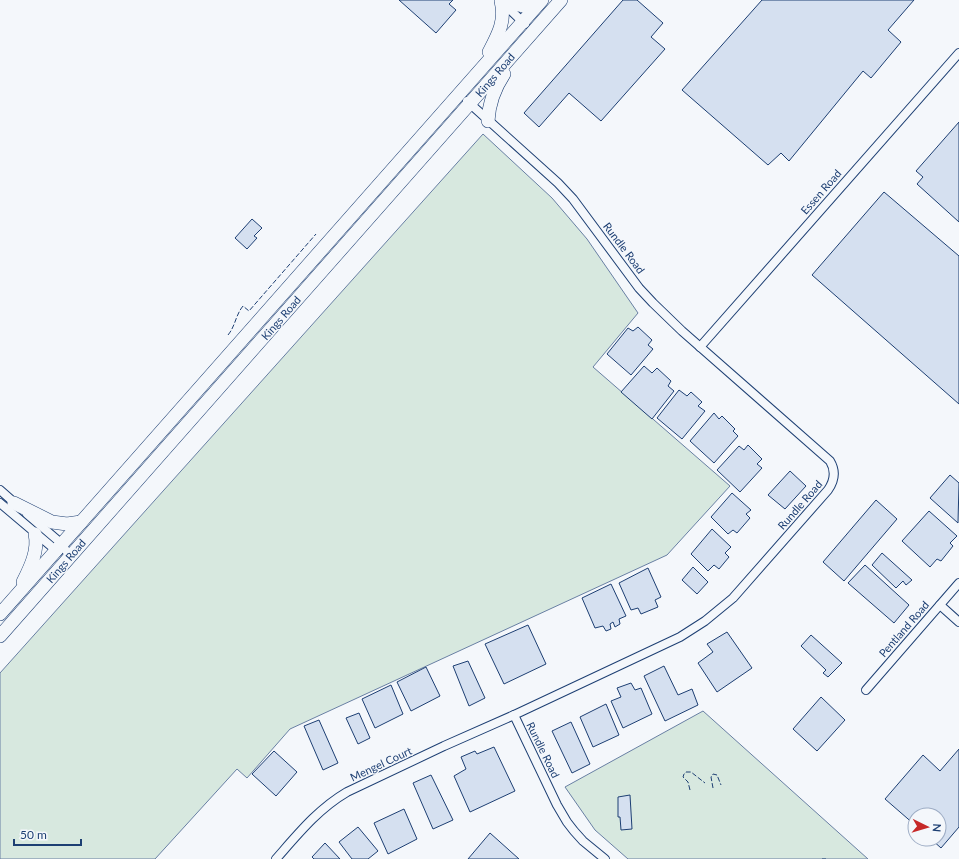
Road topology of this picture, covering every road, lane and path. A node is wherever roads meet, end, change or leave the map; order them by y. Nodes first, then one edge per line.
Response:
1 (561, 0) edge
2 (500, 1) edge
3 (540, 2) edge
4 (523, 22) junction
5 (534, 31) junction
6 (524, 42) junction
7 (959, 53) edge
8 (476, 75) junction
9 (460, 94) junction
10 (470, 104) junction
11 (488, 121) junction
12 (700, 346) junction
13 (0, 490) edge
14 (0, 503) edge
15 (14, 503) junction
16 (82, 522) junction
17 (35, 534) junction
18 (59, 548) junction
19 (70, 557) junction
20 (959, 583) edge
21 (16, 597) junction
22 (940, 605) junction
23 (0, 614) edge
24 (959, 622) edge
25 (0, 636) edge
26 (866, 690) dead end
27 (514, 715) junction
28 (276, 859) edge
29 (605, 859) edge

1 - 5 main road, Kings Road
2 - 3 main road
2 - 4 street
2 - 8 main road
3 - 4 main road, Kings Road
4 - 5 street
4 - 8 main road, Kings Road
5 - 6 main road, Kings Road
6 - 10 main road, Kings Road
6 - 11 main road
7 - 12 street, Essen Road
8 - 9 main road, Kings Road
9 - 10 street, Rundle Road
9 - 16 main road, Kings Road
10 - 11 street, Rundle Road
10 - 19 main road, Kings Road
11 - 12 street, Rundle Road
12 - 27 street, Rundle Road
13 - 15 street
14 - 17 street
15 - 16 main road
15 - 18 street
16 - 18 main road, Kings Road
17 - 18 street
17 - 21 main road
18 - 19 street
18 - 21 main road, Kings Road
19 - 25 main road, Kings Road
20 - 22 street, Pentland Road
21 - 23 main road, Kings Road
22 - 24 street
22 - 26 street, Pentland Road
27 - 28 street, Mengel Court
27 - 29 street, Rundle Road

